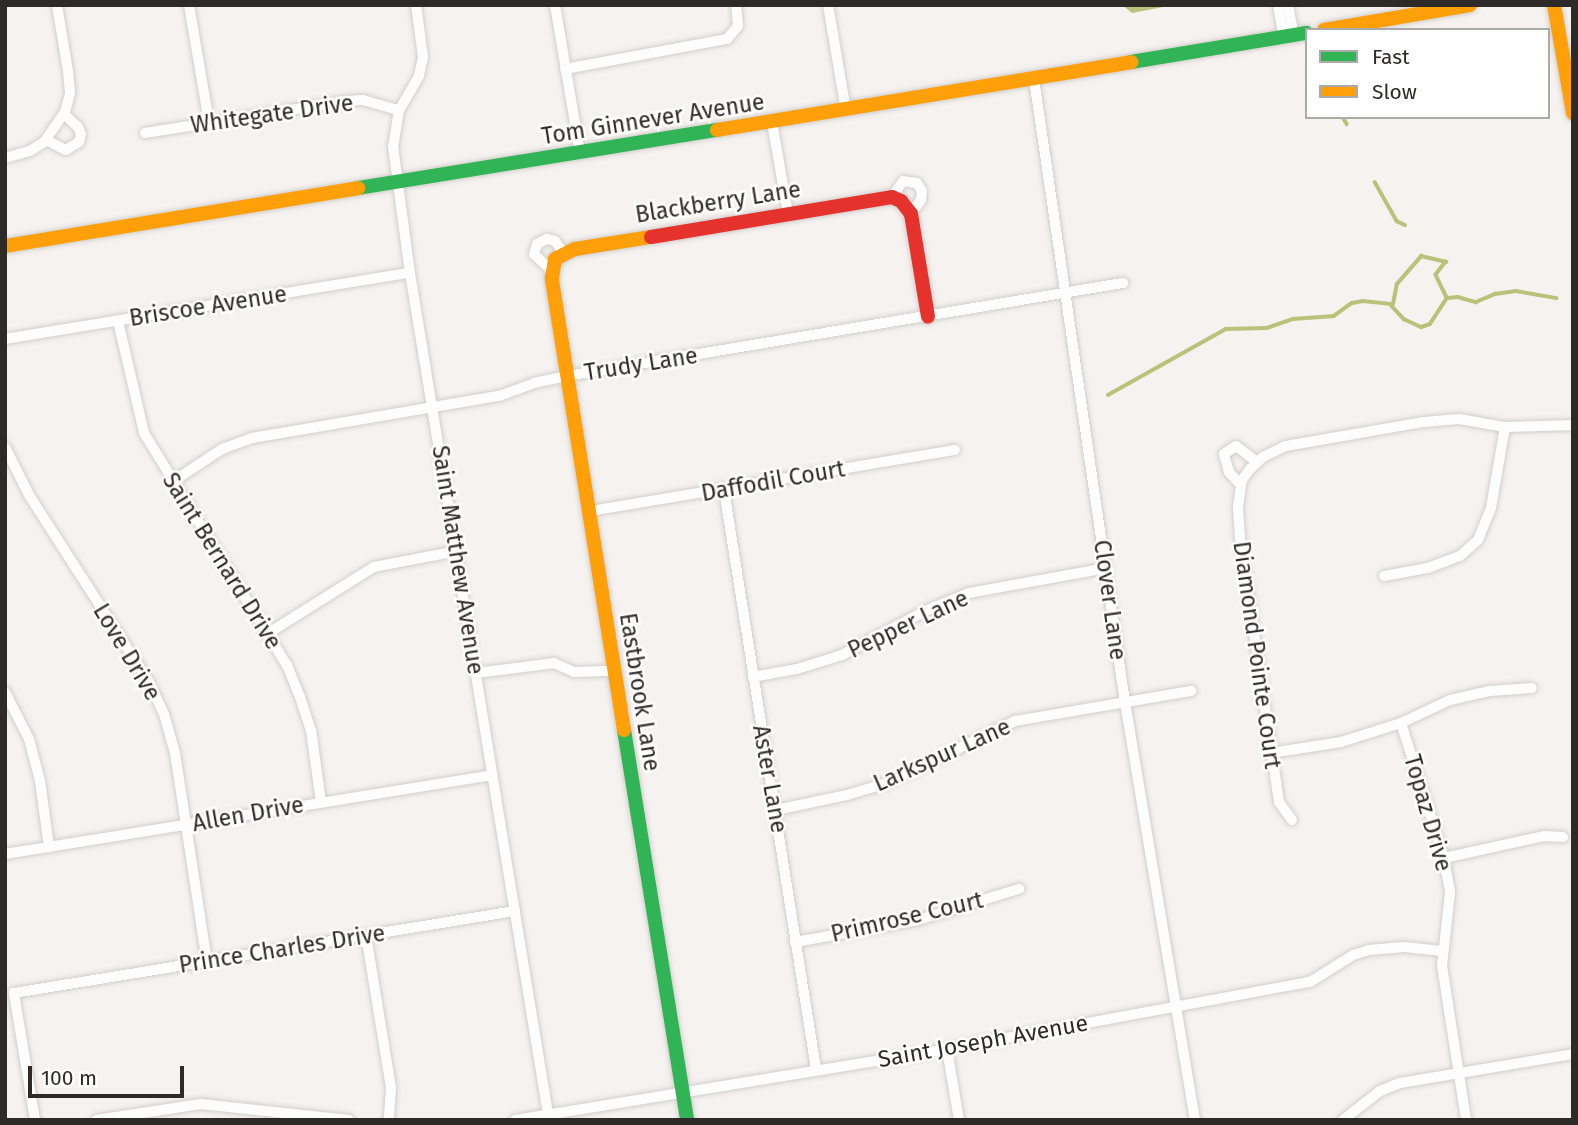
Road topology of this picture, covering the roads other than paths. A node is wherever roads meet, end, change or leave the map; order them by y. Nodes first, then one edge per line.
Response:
1 (57, 5) edge
2 (189, 5) edge
3 (416, 5) edge
4 (555, 5) edge
5 (736, 5) edge
6 (828, 5) edge
7 (1278, 5) edge
8 (1288, 5) edge
9 (1470, 5) edge
10 (1555, 5) edge
11 (1336, 28) edge
12 (1305, 33) edge
13 (1289, 36) junction
14 (565, 69) junction
15 (1034, 79) junction
16 (399, 110) junction
17 (846, 110) junction
18 (1573, 113) edge
19 (64, 114) junction
20 (208, 122) junction
21 (772, 122) junction
22 (145, 133) dead end
23 (46, 140) junction
24 (580, 153) junction
25 (5, 158) edge
26 (398, 184) junction
27 (896, 199) junction
28 (788, 214) junction
29 (911, 214) junction
30 (5, 246) edge
31 (556, 260) joint
32 (410, 273) junction
33 (1123, 283) dead end
34 (1066, 293) junction
35 (928, 317) junction
36 (118, 321) junction
37 (5, 339) edge
38 (567, 376) junction
39 (433, 408) junction
40 (1573, 425) edge
41 (1505, 427) junction
42 (5, 447) edge
43 (955, 450) dead end
44 (1257, 462) junction
45 (172, 482) junction
46 (1241, 485) junction
47 (724, 490) junction
48 (590, 511) junction
49 (457, 551) junction
50 (1105, 569) junction
51 (1384, 576) dead end
52 (267, 634) junction
53 (612, 671) junction
54 (477, 673) junction
55 (752, 677) junction
56 (1532, 688) dead end
57 (1191, 691) dead end
58 (5, 692) edge
59 (1125, 702) junction
60 (1401, 723) junction
61 (1271, 753) junction
62 (491, 775) junction
63 (321, 802) junction
64 (776, 810) junction
65 (1292, 820) dead end
66 (187, 824) junction
67 (1563, 837) dead end
68 (49, 847) junction
69 (5, 854) edge
70 (1444, 858) junction
71 (1019, 889) dead end
72 (515, 911) junction
73 (366, 935) junction
74 (795, 942) junction
75 (1443, 951) junction
76 (207, 961) junction
77 (1177, 1007) junction
78 (947, 1049) junction
79 (1573, 1054) edge
80 (816, 1069) junction
81 (1458, 1074) junction
82 (682, 1093) junction
83 (549, 1117) edge
84 (35, 1120) edge
85 (96, 1120) edge
86 (349, 1120) edge
87 (389, 1120) edge
88 (515, 1120) edge
89 (687, 1120) edge
90 (959, 1120) edge
91 (1195, 1120) edge
92 (1343, 1120) edge
93 (1466, 1120) edge

1 - 19 street
2 - 20 street
3 - 16 street, Saint Matthew Avenue
4 - 14 street
5 - 14 street
6 - 17 street
7 - 13 street
8 - 13 street
9 - 11 main road
10 - 18 main road
12 - 13 main road, Tom Ginnever Avenue
13 - 15 main road, Tom Ginnever Avenue
14 - 24 street
15 - 17 main road, Tom Ginnever Avenue
15 - 34 street, Clover Lane
16 - 20 street, Whitegate Drive
16 - 26 street, Saint Matthew Avenue
17 - 21 main road, Tom Ginnever Avenue
19 - 23 street
19 - 23 street
20 - 22 street, Whitegate Drive
21 - 24 main road, Tom Ginnever Avenue
21 - 28 street
23 - 25 street
24 - 26 main road, Tom Ginnever Avenue
26 - 30 main road, Tom Ginnever Avenue
26 - 32 street, Saint Matthew Avenue
27 - 28 main road, Blackberry Lane
27 - 29 main road
27 - 29 street, Blackberry Lane
28 - 31 main road, Blackberry Lane
29 - 35 main road
31 - 38 main road, Eastbrook Lane
32 - 36 street, Briscoe Avenue
32 - 39 street, Saint Matthew Avenue
33 - 34 street, Trudy Lane
34 - 35 street, Trudy Lane
34 - 50 street, Clover Lane
35 - 38 street, Trudy Lane
36 - 37 street, Briscoe Avenue
36 - 45 street, Saint Bernard Drive
38 - 39 street, Trudy Lane
38 - 48 main road, Eastbrook Lane
39 - 45 street, Trudy Lane
39 - 49 street, Saint Matthew Avenue
40 - 41 street
41 - 44 street
41 - 51 street
42 - 66 street, Love Drive
43 - 47 street, Daffodil Court
44 - 46 street
44 - 46 street
45 - 52 street, Saint Bernard Drive
46 - 61 street, Diamond Pointe Court
47 - 48 street, Daffodil Court
47 - 55 street, Aster Lane
48 - 53 main road, Eastbrook Lane
49 - 52 street
49 - 54 street, Saint Matthew Avenue
50 - 55 street, Pepper Lane
50 - 59 street, Clover Lane
52 - 63 street, Saint Bernard Drive
53 - 54 street
53 - 82 main road, Eastbrook Lane
54 - 62 street, Saint Matthew Avenue
55 - 64 street, Aster Lane
56 - 60 street
57 - 59 street, Larkspur Lane
58 - 68 street
59 - 64 street, Larkspur Lane
59 - 77 street, Clover Lane
60 - 61 street, Topaz Drive
60 - 70 street, Topaz Drive
61 - 65 street, Diamond Pointe Court
62 - 63 street, Allen Drive
62 - 72 street, Saint Matthew Avenue
63 - 66 street, Allen Drive
64 - 74 street, Aster Lane
66 - 68 street, Allen Drive
66 - 76 street, Love Drive
67 - 70 street
68 - 69 street, Allen Drive
70 - 75 street, Topaz Drive
71 - 74 street, Primrose Court
72 - 73 street, Prince Charles Drive
72 - 83 street, Saint Matthew Avenue
73 - 76 street, Prince Charles Drive
73 - 87 street
74 - 80 street, Aster Lane
75 - 77 street, Saint Joseph Avenue
75 - 81 street, Topaz Drive
76 - 84 street, Prince Charles Drive
77 - 78 street, Saint Joseph Avenue
77 - 91 street, Clover Lane
78 - 80 street, Saint Joseph Avenue
78 - 90 street
79 - 81 street
80 - 82 street, Saint Joseph Avenue
81 - 92 street
81 - 93 street, Topaz Drive
82 - 83 street, Saint Joseph Avenue
82 - 89 main road, Eastbrook Lane
83 - 88 street, Saint Joseph Avenue
85 - 86 street

